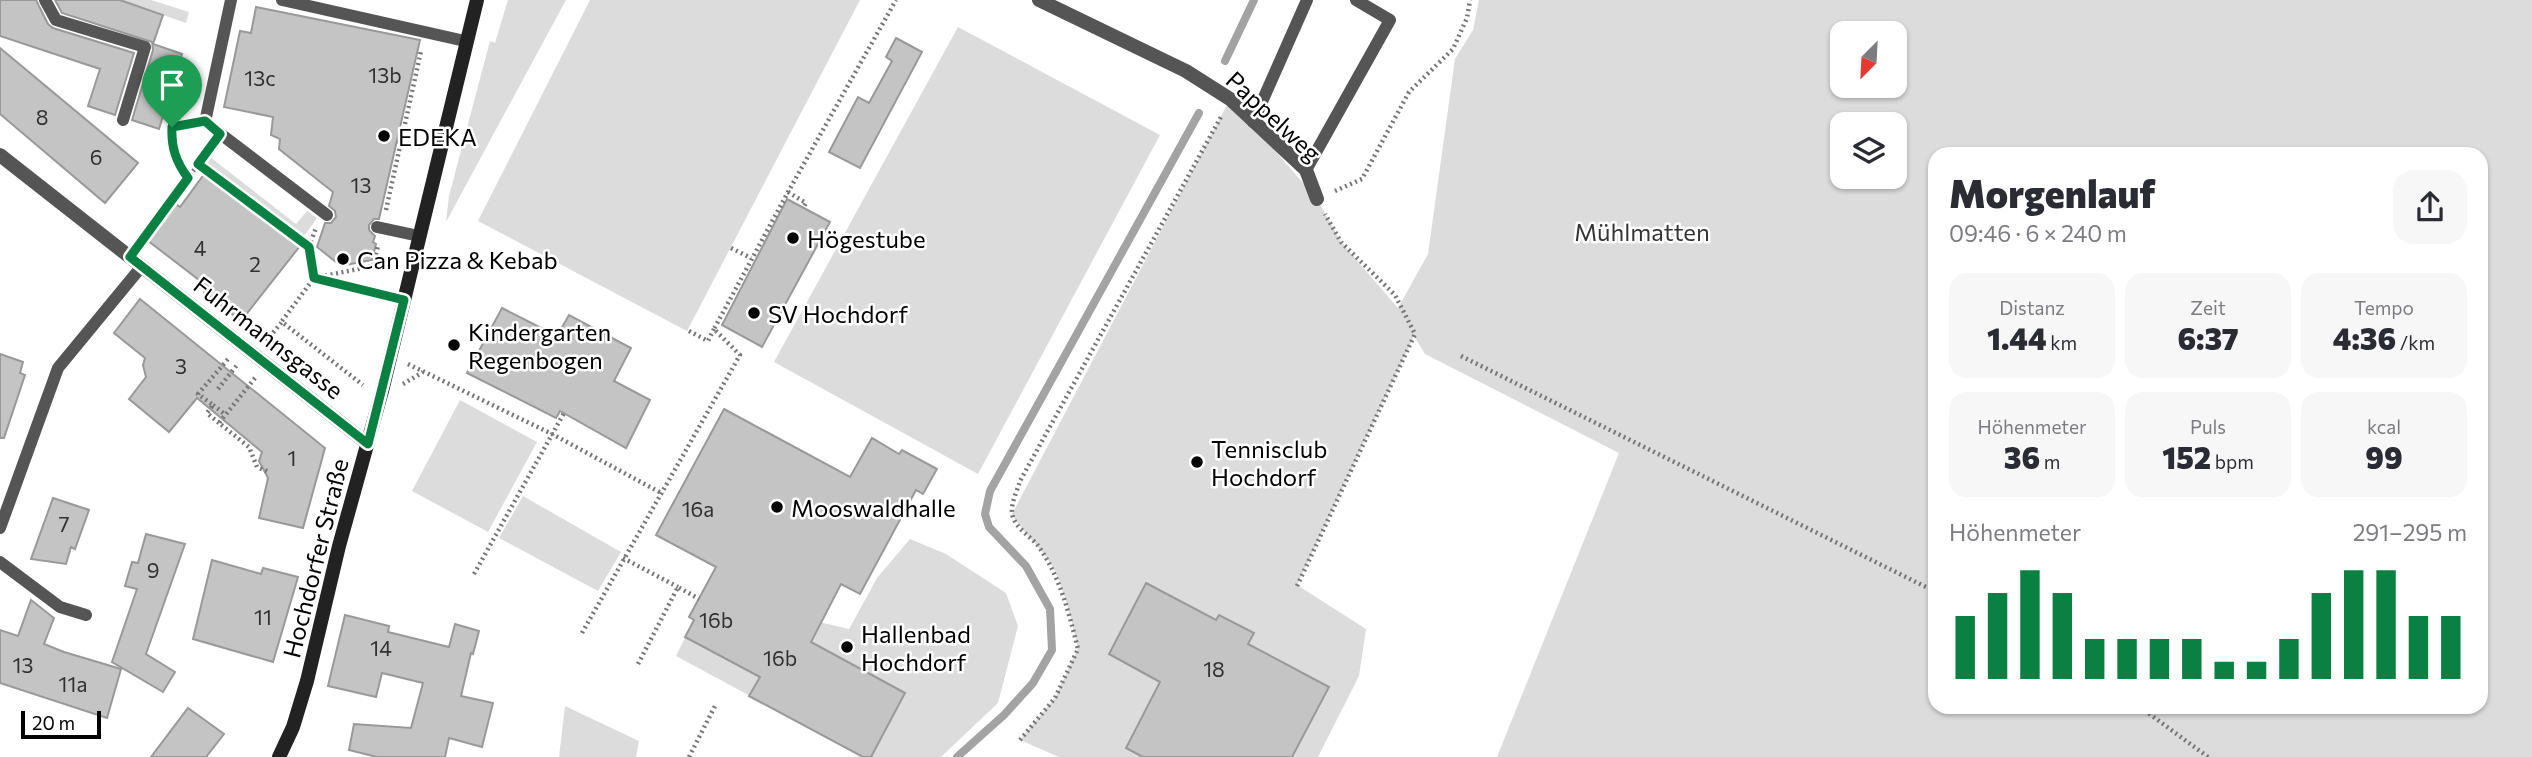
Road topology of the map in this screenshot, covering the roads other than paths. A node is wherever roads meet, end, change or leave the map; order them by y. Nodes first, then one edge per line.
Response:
1 (45, 0) edge
2 (231, 0) edge
3 (282, 0) edge
4 (477, 0) edge
5 (1039, 0) edge
6 (1307, 0) edge
7 (1356, 0) edge
8 (466, 41) junction
9 (123, 120) dead end
10 (1253, 122) junction
11 (0, 155) edge
12 (1306, 170) junction
13 (1317, 200) road end
14 (327, 215) dead end
15 (379, 231) road end
16 (419, 236) junction
17 (142, 266) junction
18 (368, 444) junction
19 (0, 528) edge
20 (0, 562) edge
21 (86, 615) dead end
22 (279, 757) edge

1 - 9 lane
2 - 14 lane
3 - 8 lane
4 - 8 street, Hochdorfer Straße
5 - 10 street, Pappelweg
6 - 10 lane
7 - 12 lane
8 - 16 street, Hochdorfer Straße
10 - 12 street, Pappelweg
11 - 17 street, Fuhrmannsgasse
12 - 13 street, Pappelweg
15 - 16 lane
16 - 18 street, Hochdorfer Straße
17 - 18 street, Fuhrmannsgasse
17 - 19 lane
18 - 22 street, Hochdorfer Straße
20 - 21 lane

